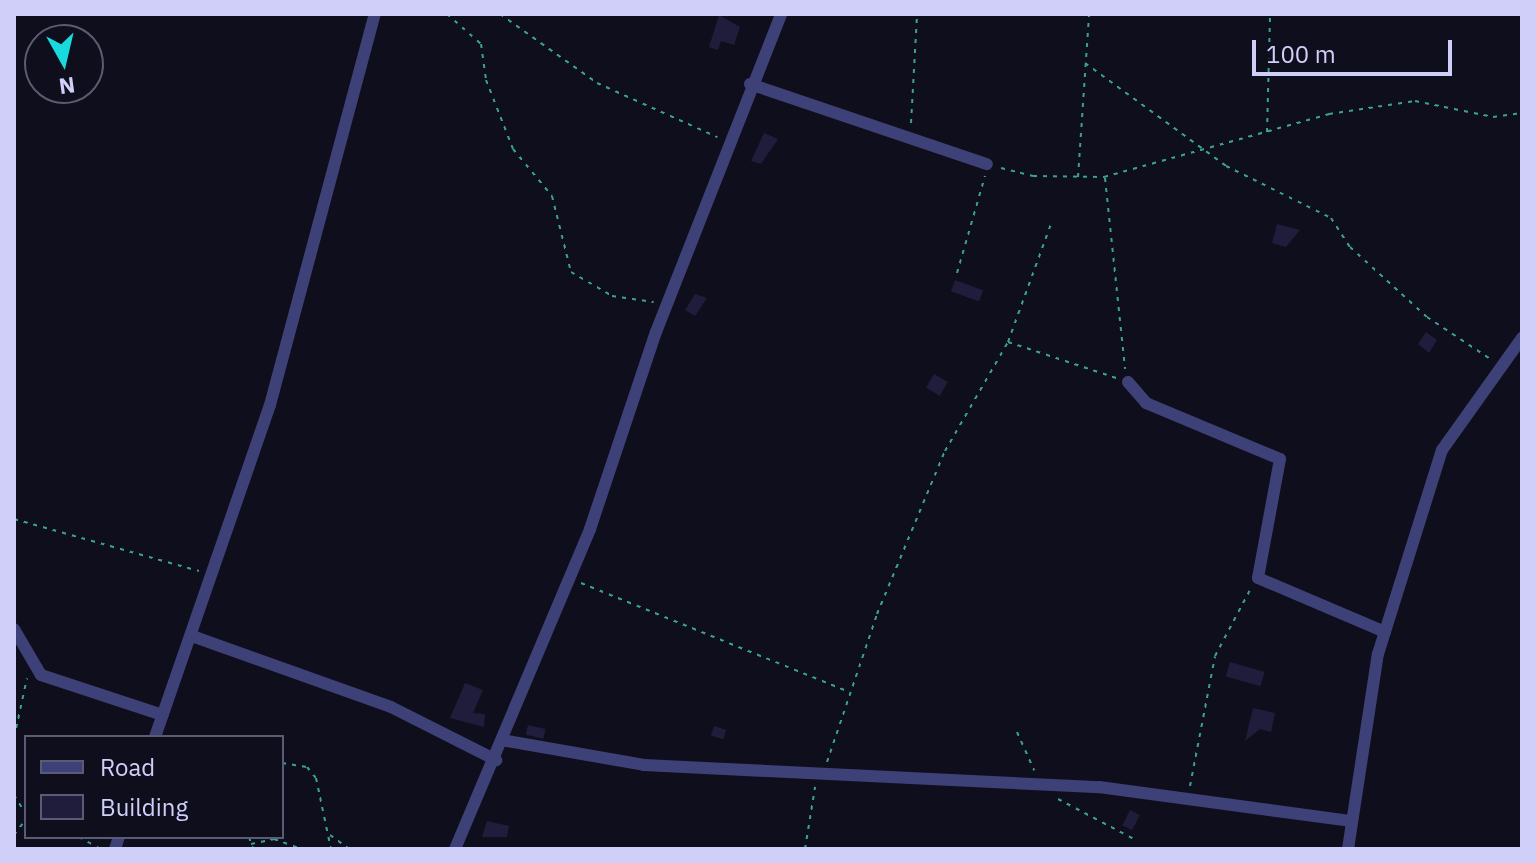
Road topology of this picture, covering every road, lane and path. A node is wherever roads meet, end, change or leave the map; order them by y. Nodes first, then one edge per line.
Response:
1 (375, 14) edge
2 (447, 14) edge
3 (500, 14) edge
4 (781, 14) edge
5 (917, 14) edge
6 (1089, 14) edge
7 (1270, 14) edge
8 (1085, 63) junction
9 (750, 84) junction
10 (1522, 113) edge
11 (1267, 132) junction
12 (910, 136) junction
13 (729, 142) junction
14 (1203, 147) junction
15 (987, 164) junction
16 (1104, 177) junction
17 (1078, 178) junction
18 (1051, 224) dead end
19 (957, 273) dead end
20 (668, 304) junction
21 (1522, 338) edge
22 (1008, 342) junction
23 (1500, 366) junction
24 (1128, 382) junction
25 (14, 519) edge
26 (212, 575) junction
27 (569, 577) junction
28 (1258, 578) junction
29 (14, 629) edge
30 (1385, 632) junction
31 (192, 636) junction
32 (33, 669) junction
33 (850, 692) junction
34 (163, 715) junction
35 (1017, 732) dead end
36 (156, 735) edge
37 (14, 738) edge
38 (507, 741) junction
39 (496, 760) junction
40 (284, 764) edge
41 (821, 771) junction
42 (1040, 785) junction
43 (14, 795) edge
44 (1189, 795) junction
45 (24, 813) edge
46 (1352, 821) junction
47 (329, 835) junction
48 (83, 839) edge
49 (250, 839) edge
50 (1134, 839) dead end
51 (251, 844) junction
52 (101, 849) edge
53 (253, 849) edge
54 (301, 849) edge
55 (331, 849) edge
56 (349, 849) edge
57 (455, 849) edge
58 (805, 849) edge
59 (1348, 849) edge

1 - 26 street
2 - 20 path
3 - 13 path
4 - 9 street
5 - 12 path
6 - 8 path
7 - 11 path
8 - 14 path
8 - 17 path
9 - 12 street
9 - 13 street
10 - 11 path
11 - 14 path
12 - 15 street
13 - 20 street
14 - 16 path
14 - 23 path
15 - 17 path
15 - 19 path
16 - 17 path
16 - 24 path
18 - 22 path
20 - 27 street
21 - 23 street
22 - 24 path
22 - 33 path
23 - 30 street
24 - 28 street
25 - 26 path
26 - 31 street
27 - 33 path
27 - 38 street
28 - 30 street
28 - 44 path
29 - 32 street
30 - 46 street
31 - 34 street
31 - 39 street
32 - 34 street
32 - 37 path
33 - 41 path
34 - 36 street
35 - 42 path
38 - 39 street
38 - 41 street
39 - 57 street
40 - 47 path
41 - 42 street
41 - 58 path
42 - 44 street
42 - 50 path
43 - 45 path
44 - 46 street
46 - 59 street
47 - 55 path
47 - 56 path
48 - 52 path
49 - 51 path
51 - 53 path
51 - 54 path

